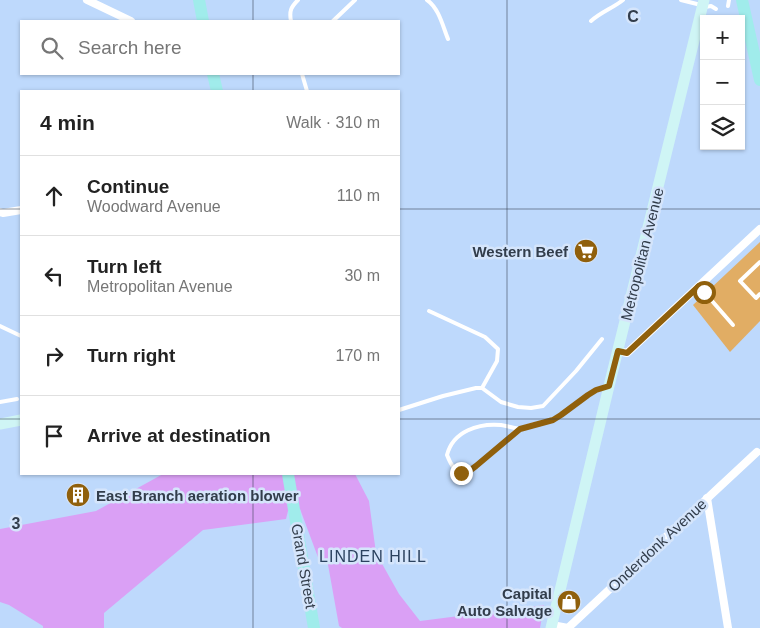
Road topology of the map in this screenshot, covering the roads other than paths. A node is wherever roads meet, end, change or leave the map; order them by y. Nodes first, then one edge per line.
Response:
1 (88, 0) edge
2 (199, 0) edge
3 (298, 0) edge
4 (355, 0) edge
5 (427, 0) edge
6 (623, 0) edge
7 (681, 0) edge
8 (730, 0) edge
9 (742, 0) edge
10 (708, 3) edge
11 (728, 6) dead end
12 (716, 9) dead end
13 (129, 20) edge
14 (203, 20) edge
15 (291, 20) edge
16 (334, 20) edge
17 (591, 21) dead end
18 (448, 39) dead end
19 (213, 75) edge
20 (302, 75) edge
21 (760, 80) edge
22 (217, 90) edge
23 (307, 90) edge
24 (20, 210) edge
25 (0, 212) edge
26 (760, 229) edge
27 (760, 262) edge
28 (699, 286) junction
29 (760, 294) edge
30 (429, 311) dead end
31 (733, 324) dead end
32 (0, 326) edge
33 (20, 336) edge
34 (602, 339) dead end
35 (618, 351) junction
36 (609, 386) junction
37 (482, 388) junction
38 (17, 399) dead end
39 (0, 402) edge
40 (400, 410) edge
41 (20, 420) edge
42 (0, 424) edge
43 (520, 429) junction
44 (757, 452) dead end
45 (288, 475) edge
46 (707, 498) junction
47 (552, 627) edge
48 (314, 628) edge
49 (568, 628) edge
50 (728, 628) edge

1 - 13 street
2 - 14 main road
3 - 15 lane
4 - 16 lane
5 - 18 lane
6 - 17 lane
7 - 10 lane
8 - 11 lane
9 - 21 main road
10 - 12 lane
10 - 35 main road, Metropolitan Avenue
19 - 22 main road
20 - 23 lane
24 - 25 street
26 - 28 street
27 - 29 lane
28 - 31 lane
28 - 35 street
30 - 37 lane
32 - 33 lane
34 - 37 lane
35 - 36 main road, Metropolitan Avenue
36 - 43 lane
36 - 47 main road, Metropolitan Avenue
37 - 40 lane
38 - 39 lane
41 - 42 main road
43 - 43 lane
44 - 46 street, Onderdonk Avenue
45 - 48 main road, Grand Street
46 - 49 street, Onderdonk Avenue
46 - 50 street
47 - 49 street, Onderdonk Avenue

